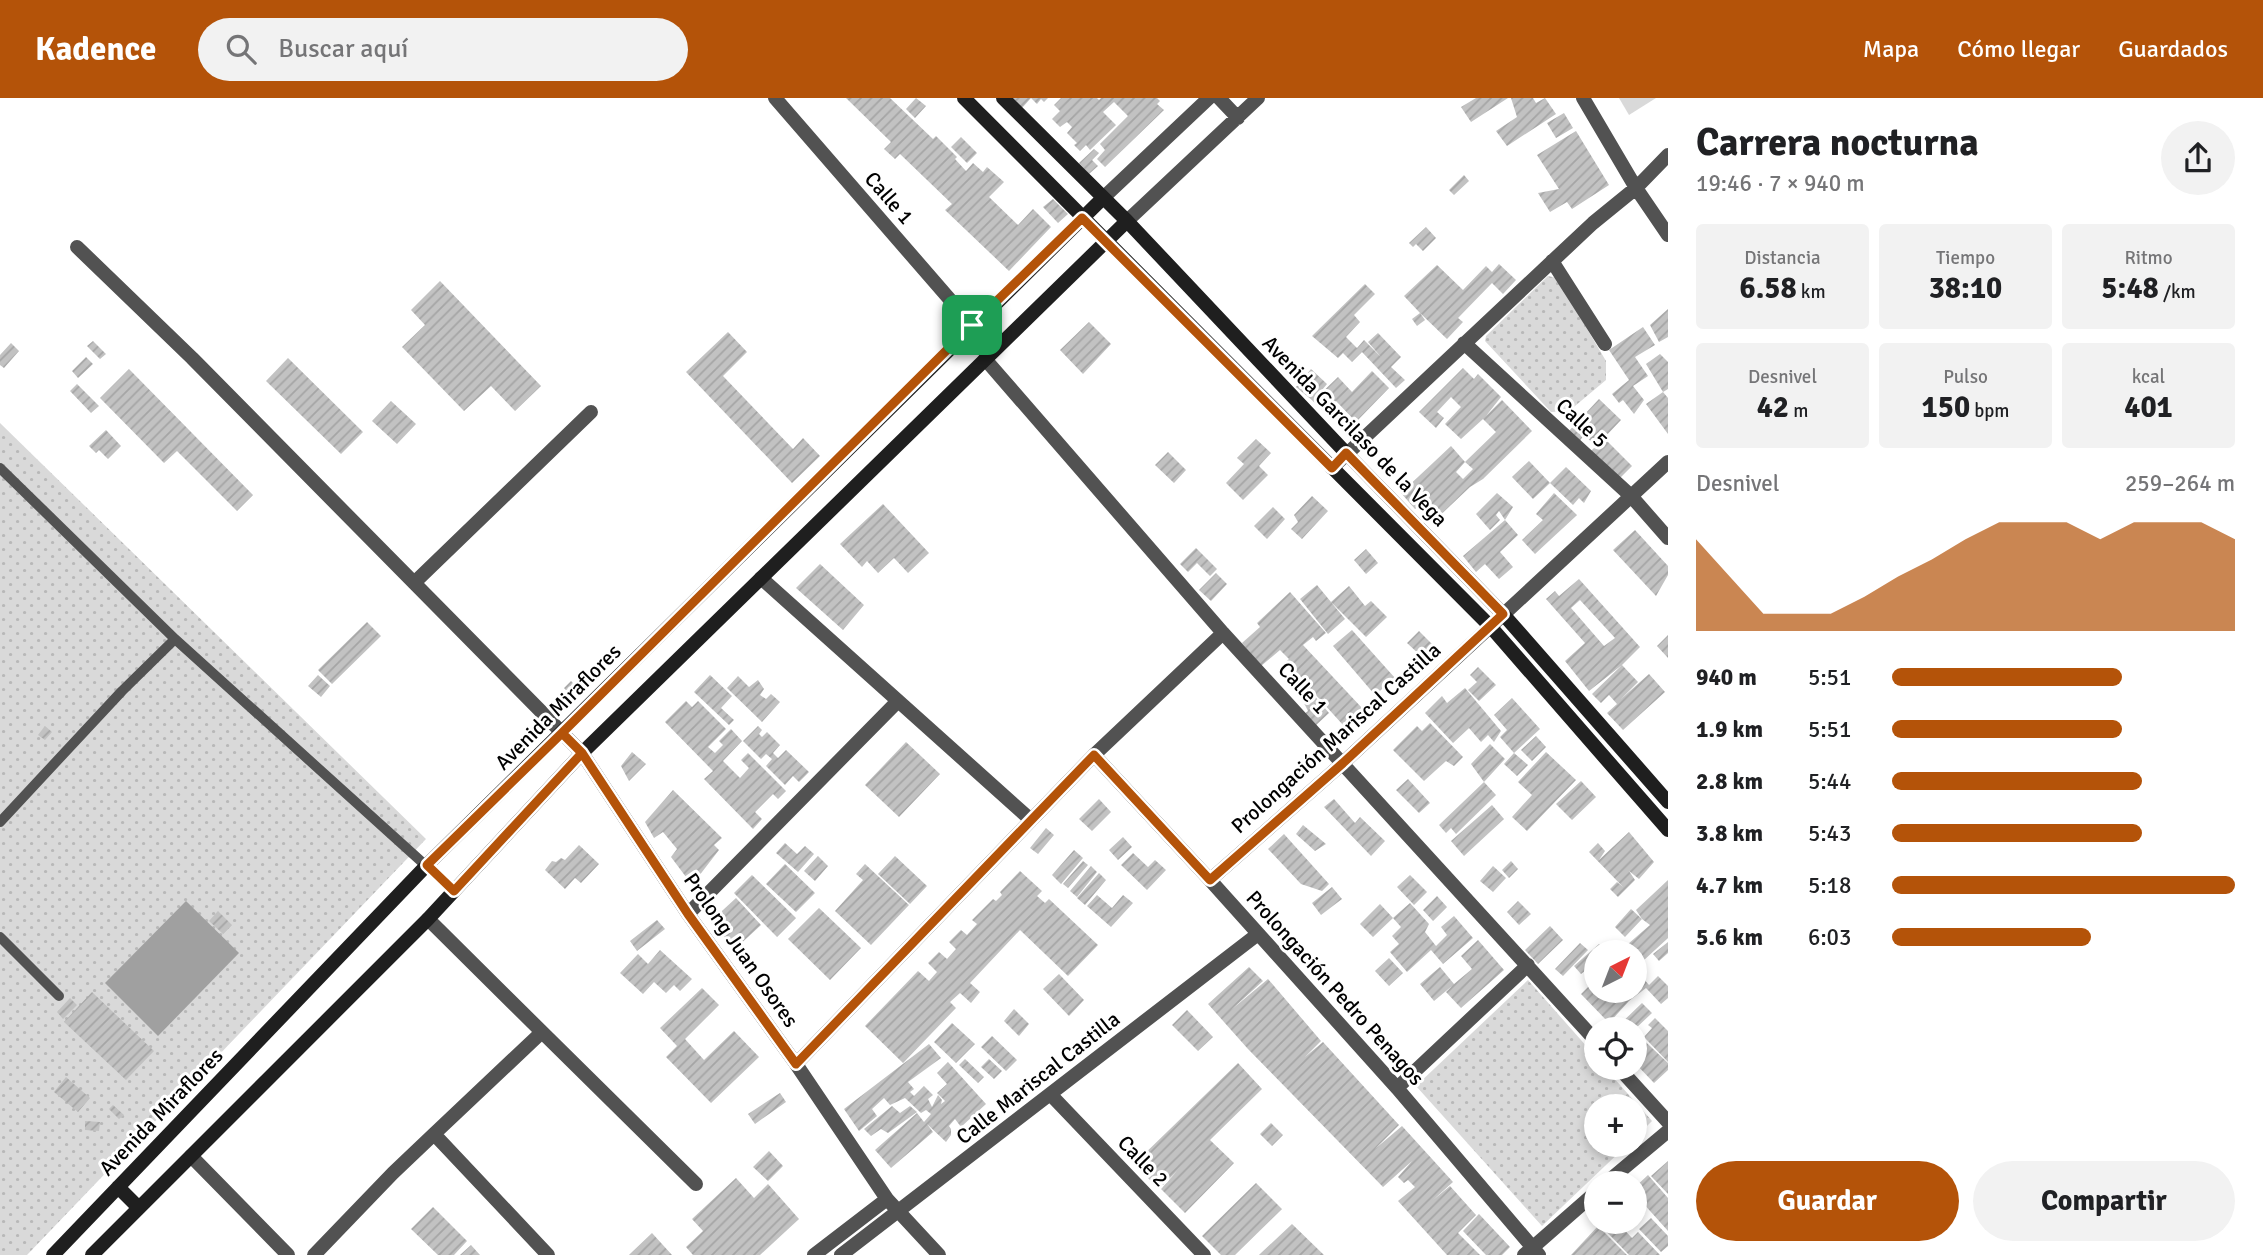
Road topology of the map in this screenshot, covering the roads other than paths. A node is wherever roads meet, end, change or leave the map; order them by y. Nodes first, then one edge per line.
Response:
1 (775, 98) edge
2 (964, 98) edge
3 (1003, 98) edge
4 (1209, 98) edge
5 (1219, 98) edge
6 (1258, 98) edge
7 (1583, 98) edge
8 (1238, 118) junction
9 (1668, 155) edge
10 (1636, 188) junction
11 (1103, 198) junction
12 (1082, 218) junction
13 (1127, 221) junction
14 (1668, 234) edge
15 (1105, 242) junction
16 (78, 247) dead end
17 (1552, 261) junction
18 (972, 325) junction
19 (1464, 343) junction
20 (1605, 344) dead end
21 (985, 359) junction
22 (591, 412) dead end
23 (1346, 453) junction
24 (1668, 462) edge
25 (0, 468) edge
26 (1332, 468) junction
27 (1631, 496) junction
28 (1668, 538) edge
29 (761, 578) junction
30 (414, 583) junction
31 (1503, 614) junction
32 (1490, 626) junction
33 (1223, 633) junction
34 (175, 639) junction
35 (898, 701) junction
36 (562, 733) junction
37 (582, 753) junction
38 (1094, 755) junction
39 (1343, 763) junction
40 (1668, 802) edge
41 (1031, 820) junction
42 (0, 822) edge
43 (1668, 830) edge
44 (427, 865) junction
45 (1210, 880) junction
46 (454, 891) junction
47 (688, 914) junction
48 (428, 919) junction
49 (1258, 934) junction
50 (0, 937) edge
51 (1528, 965) junction
52 (59, 996) dead end
53 (1584, 1028) edge
54 (542, 1032) junction
55 (796, 1064) junction
56 (1630, 1080) edge
57 (1397, 1088) junction
58 (1051, 1095) junction
59 (1668, 1122) edge
60 (1668, 1131) edge
61 (434, 1134) junction
62 (191, 1156) junction
63 (1620, 1171) edge
64 (696, 1184) dead end
65 (118, 1187) junction
66 (887, 1199) junction
67 (1584, 1203) edge
68 (139, 1208) junction
69 (898, 1213) junction
70 (1532, 1252) edge
71 (53, 1255) edge
72 (92, 1255) edge
73 (288, 1255) edge
74 (314, 1255) edge
75 (548, 1255) edge
76 (814, 1255) edge
77 (841, 1255) edge
78 (939, 1255) edge
79 (1204, 1255) edge

1 - 18 street, Calle 1
2 - 12 street, Avenida Garcilaso de la Vega
3 - 11 street, Avenida Garcilaso de la Vega
4 - 11 street
5 - 8 street
6 - 8 street
7 - 10 street
8 - 13 street
9 - 10 street
10 - 14 street
10 - 17 street
11 - 12 street, Avenida Miraflores
11 - 13 street, Avenida Garcilaso de la Vega
12 - 15 street, Avenida Garcilaso de la Vega
12 - 18 street, Avenida Miraflores
13 - 15 street
13 - 23 street, Avenida Garcilaso de la Vega
15 - 21 street
15 - 26 street, Avenida Garcilaso de la Vega
16 - 30 street, Prolong Juan Osores
17 - 19 street
17 - 20 street
18 - 36 street, Avenida Miraflores
19 - 23 street
19 - 27 street, Calle 5
21 - 29 street
21 - 33 street, Calle 1
22 - 30 street
23 - 26 street
23 - 31 street, Avenida Garcilaso de la Vega
24 - 27 street
25 - 34 lane
26 - 32 street, Avenida Garcilaso de la Vega
27 - 28 street, Calle 5
27 - 31 street
29 - 35 street
29 - 37 street
30 - 36 street, Prolong Juan Osores
31 - 32 street, Prolongación Mariscal Castilla
31 - 40 street, Avenida Garcilaso de la Vega
32 - 39 street, Prolongación Mariscal Castilla
32 - 43 street, Avenida Garcilaso de la Vega
33 - 38 street
33 - 39 street, Calle 1
34 - 42 lane
34 - 44 lane
35 - 41 street
35 - 47 street
36 - 37 street, Prolong Juan Osores
36 - 44 street, Avenida Miraflores
37 - 46 street
37 - 47 street, Prolong Juan Osores
38 - 41 street
38 - 45 street, Prolongación Pedro Penagos
39 - 45 street, Prolongación Mariscal Castilla
39 - 51 street, Calle 1
41 - 55 street
44 - 46 lane
44 - 65 street, Avenida Miraflores
45 - 49 street, Prolongación Pedro Penagos
46 - 48 street
47 - 55 street, Prolong Juan Osores
48 - 54 street
48 - 62 street
49 - 57 street, Prolongación Pedro Penagos
49 - 58 street, Calle Mariscal Castilla
50 - 52 lane
51 - 53 street, Calle 1
51 - 57 street
54 - 61 street
54 - 64 street
55 - 66 street, Prolong Juan Osores
56 - 59 street
57 - 70 street, Prolongación Pedro Penagos
58 - 69 street, Calle Mariscal Castilla
58 - 79 street, Calle 2
60 - 63 street
61 - 74 street
61 - 75 street
62 - 68 street
62 - 73 street
65 - 68 street
65 - 71 street, Avenida Miraflores
66 - 69 street, Prolong Juan Osores
66 - 76 street
67 - 70 street
68 - 72 street
69 - 77 street, Calle Mariscal Castilla
69 - 78 street, Prolong Juan Osores

